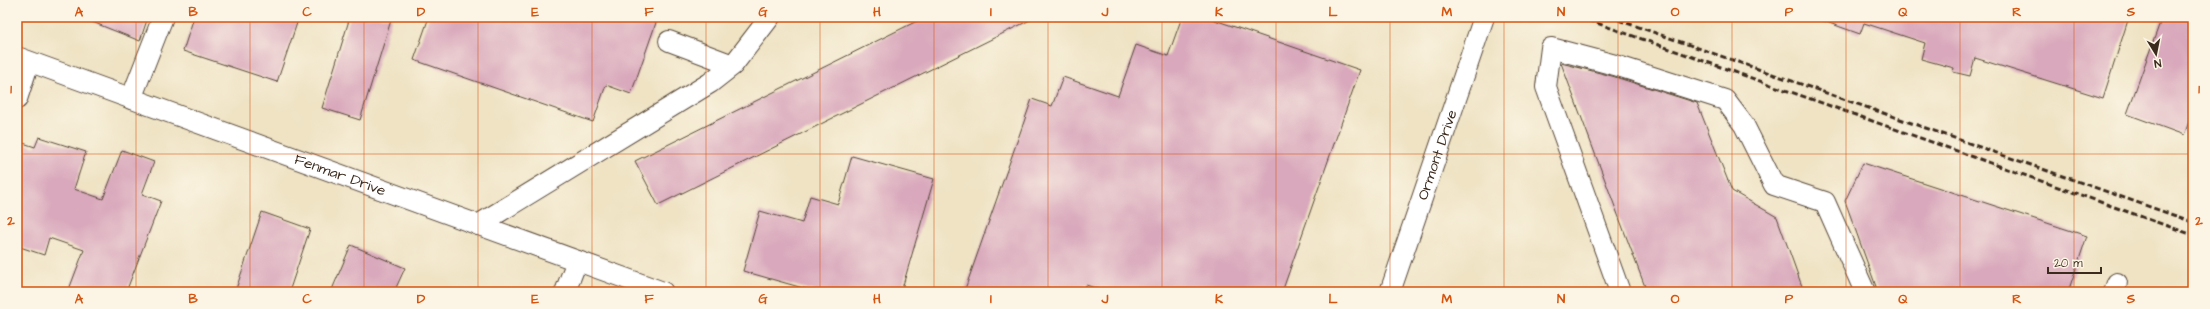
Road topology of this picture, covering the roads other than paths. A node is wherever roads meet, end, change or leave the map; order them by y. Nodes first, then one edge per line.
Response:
1 (163, 17) edge
2 (770, 17) edge
3 (1484, 17) edge
4 (669, 41) dead end
5 (23, 60) edge
6 (732, 66) junction
7 (17, 99) edge
8 (131, 99) junction
9 (478, 225) junction
10 (577, 261) junction
11 (565, 292) edge
12 (663, 292) edge
13 (1390, 292) edge
14 (1620, 292) edge
15 (1865, 292) edge

1 - 8 street
2 - 6 street
3 - 13 street, Ormont Drive
4 - 6 street
5 - 7 street
5 - 8 street, Fenmar Drive
6 - 9 street
8 - 9 street, Fenmar Drive
9 - 10 street, Fenmar Drive
10 - 11 street
10 - 12 street, Fenmar Drive
14 - 15 street

